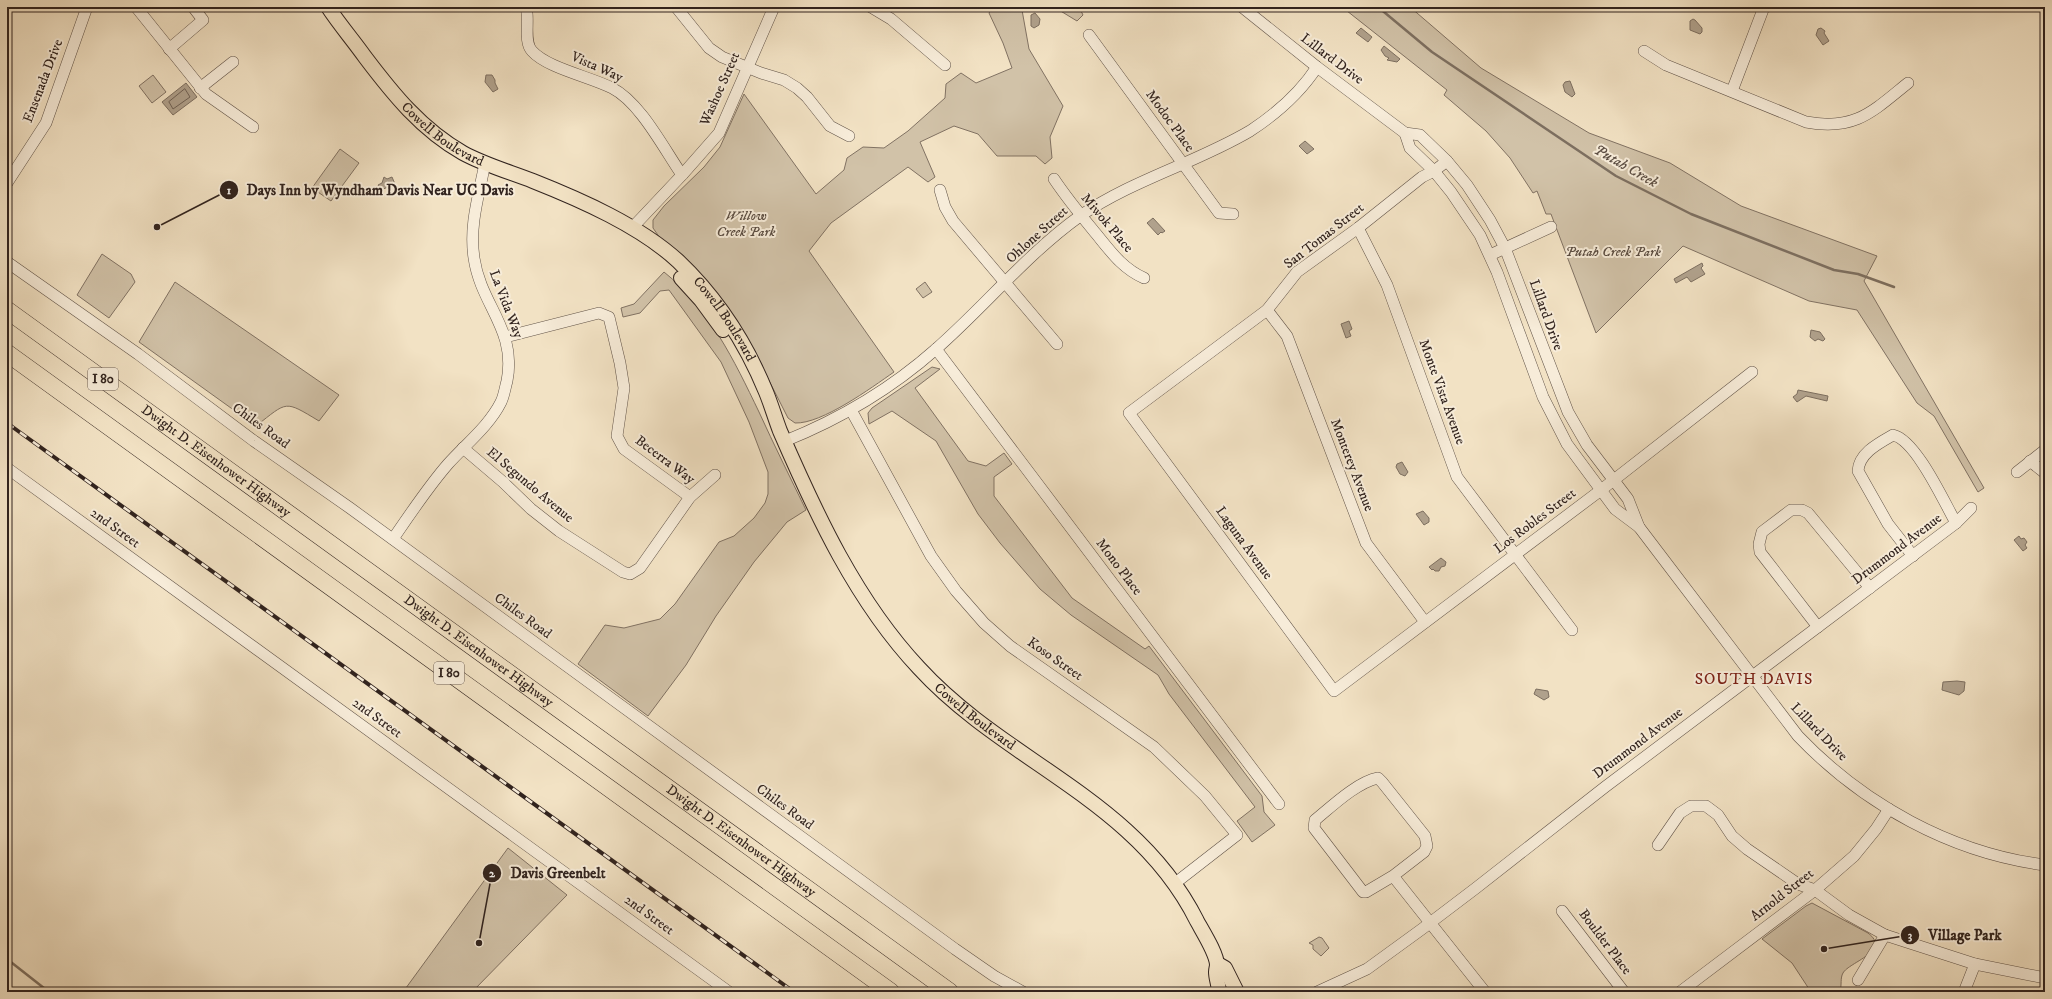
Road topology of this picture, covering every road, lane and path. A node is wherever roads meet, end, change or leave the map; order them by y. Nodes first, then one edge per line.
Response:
1 (87, 7) edge
2 (136, 7) edge
3 (193, 7) edge
4 (328, 7) edge
5 (526, 7) edge
6 (676, 7) edge
7 (774, 7) edge
8 (871, 7) edge
9 (1242, 7) edge
10 (1764, 7) edge
11 (1089, 34) dead end
12 (169, 49) junction
13 (1644, 51) dead end
14 (233, 62) dead end
15 (945, 65) dead end
16 (747, 67) junction
17 (1318, 67) junction
18 (1908, 83) dead end
19 (200, 88) junction
20 (1732, 91) junction
21 (254, 127) dead end
22 (1406, 133) junction
23 (849, 136) dead end
24 (1447, 161) junction
25 (485, 163) junction
26 (1183, 165) junction
27 (1434, 171) junction
28 (682, 175) junction
29 (1054, 179) dead end
30 (7, 183) edge
31 (940, 190) dead end
32 (1480, 205) junction
33 (1233, 214) dead end
34 (1467, 214) junction
35 (1081, 216) junction
36 (1551, 227) dead end
37 (1358, 228) junction
38 (635, 231) junction
39 (1505, 248) junction
40 (1490, 255) junction
41 (7, 262) edge
42 (1144, 278) dead end
43 (1006, 283) junction
44 (7, 310) edge
45 (1267, 310) junction
46 (506, 337) junction
47 (1056, 344) dead end
48 (936, 349) junction
49 (7, 353) edge
50 (1548, 363) junction
51 (1533, 369) junction
52 (1752, 372) dead end
53 (851, 410) junction
54 (1129, 413) joint
55 (782, 435) junction
56 (463, 448) junction
57 (2045, 450) edge
58 (2030, 461) junction
59 (7, 468) edge
60 (2017, 472) dead end
61 (2045, 473) edge
62 (715, 475) dead end
63 (1614, 480) junction
64 (1601, 490) junction
65 (690, 497) junction
66 (1971, 508) dead end
67 (1956, 524) junction
68 (1639, 527) junction
69 (393, 539) junction
70 (1514, 555) junction
71 (1913, 556) junction
72 (1870, 588) junction
73 (1425, 622) junction
74 (1818, 628) junction
75 (1572, 630) dead end
76 (1752, 677) junction
77 (1334, 691) joint
78 (1279, 804) dead end
79 (1889, 809) junction
80 (1658, 845) dead end
81 (2045, 865) edge
82 (1393, 876) junction
83 (1174, 884) junction
84 (1815, 890) junction
85 (1562, 911) dead end
86 (1430, 922) junction
87 (1885, 935) junction
88 (1218, 964) junction
89 (1975, 964) junction
90 (2045, 978) edge
91 (1858, 980) dead end
92 (729, 992) edge
93 (890, 992) edge
94 (950, 992) edge
95 (1023, 992) edge
96 (1219, 992) edge
97 (1237, 992) edge
98 (1317, 992) edge
99 (1485, 992) edge
100 (1624, 992) edge
101 (1680, 992) edge
102 (1964, 992) edge

1 - 30 street, Ensenada Drive
2 - 12 street
3 - 12 street
4 - 25 main road, Cowell Boulevard
5 - 28 street, Vista Way
6 - 16 street
7 - 16 street, Washoe Street
8 - 15 street
9 - 17 street, Lillard Drive
10 - 20 street
11 - 26 street, Modoc Place
12 - 19 street
13 - 20 street
14 - 19 street
16 - 23 street
16 - 28 street, Washoe Street
17 - 22 street, Lillard Drive
17 - 26 street, Ohlone Street
18 - 20 street
19 - 21 street
22 - 24 street, Lillard Drive
22 - 27 street, Lillard Drive
24 - 27 street, San Tomas Street
24 - 32 street, Lillard Drive
25 - 38 main road, Cowell Boulevard
25 - 46 street, La Vida Way
26 - 33 street, Modoc Place
26 - 35 street, Ohlone Street
27 - 34 street, Lillard Drive
27 - 37 street, San Tomas Street
28 - 38 street, Washoe Street
29 - 35 street, Miwok Place
31 - 43 street
32 - 34 street
32 - 39 street, Lillard Drive
34 - 40 street, Lillard Drive
35 - 42 street, Miwok Place
35 - 43 street, Ohlone Street
36 - 39 street
37 - 45 street, San Tomas Street
37 - 70 street, Monte Vista Avenue
38 - 55 main road, Cowell Boulevard
39 - 40 street
39 - 50 street, Lillard Drive
40 - 51 street, Lillard Drive
41 - 69 street, Chiles Road
43 - 47 street
43 - 48 street, Ohlone Street
44 - 94 highway, Dwight D. Eisenhower Highway / I 80
45 - 54 street, San Tomas Street
45 - 73 street, Monterey Avenue
46 - 56 street, La Vida Way
46 - 65 street, Becerra Way
48 - 53 street, Ohlone Street
48 - 78 street, Mono Place
49 - 93 highway, I 80
50 - 51 street
50 - 63 street, Lillard Drive
51 - 64 street, Lillard Drive
52 - 63 street, Los Robles Street
53 - 55 street, Ohlone Street
53 - 83 street, Koso Street
54 - 77 street, Laguna Avenue
55 - 83 main road, Cowell Boulevard
56 - 65 street, El Segundo Avenue
56 - 69 street, La Vida Way
57 - 58 street
58 - 60 street
58 - 61 street
59 - 92 street, 2nd Street
62 - 65 street, El Segundo Avenue
63 - 64 street, Los Robles Street
63 - 68 street, Lillard Drive
64 - 68 street, Lillard Drive
64 - 70 street, Los Robles Street
66 - 67 street, Drummond Avenue
67 - 71 street, Drummond Avenue
67 - 71 street
68 - 76 street, Lillard Drive
69 - 95 street, Chiles Road
70 - 73 street, Los Robles Street
70 - 75 street, Monte Vista Avenue
71 - 72 street, Drummond Avenue
72 - 74 street, Drummond Avenue
72 - 74 street
73 - 77 street, Los Robles Street
74 - 76 street, Drummond Avenue
76 - 79 street, Lillard Drive
76 - 86 street, Drummond Avenue
79 - 81 street, Lillard Drive
79 - 84 street, Arnold Street
80 - 84 street
82 - 82 street
82 - 86 street
83 - 88 main road, Cowell Boulevard
84 - 87 street
84 - 101 street, Arnold Street
85 - 100 street, Boulder Place
86 - 98 street, Drummond Avenue
86 - 99 street
87 - 89 street
87 - 91 street
88 - 96 main road, Cowell Boulevard
88 - 97 main road, Cowell Boulevard
89 - 90 street
89 - 102 street

